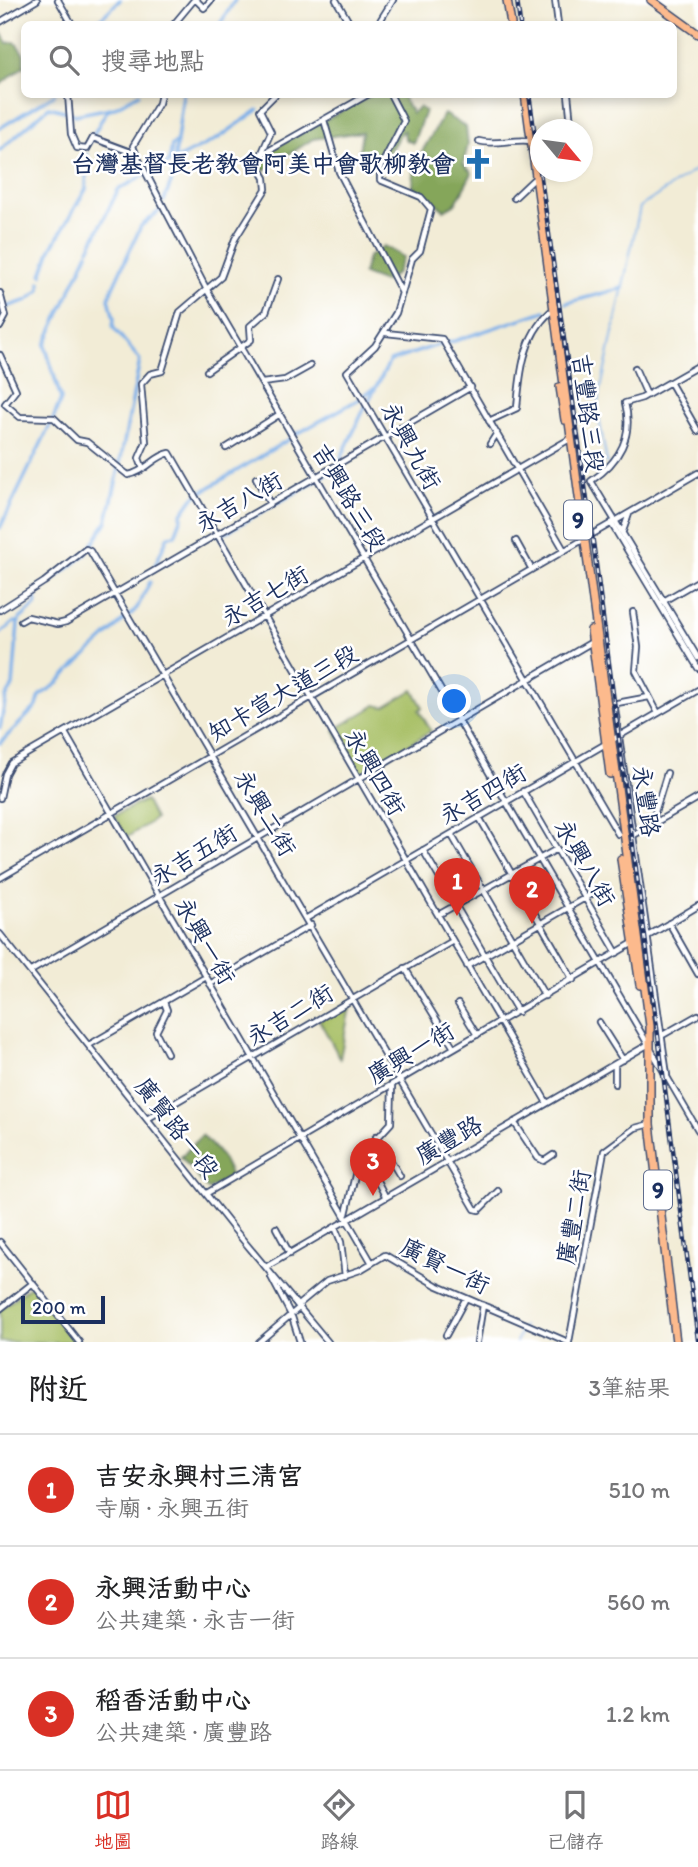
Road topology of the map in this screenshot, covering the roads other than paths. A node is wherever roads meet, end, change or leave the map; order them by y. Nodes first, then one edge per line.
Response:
1 (37, 0) edge
2 (58, 0) edge
3 (195, 0) edge
4 (211, 0) edge
5 (336, 0) edge
6 (393, 0) edge
7 (510, 0) edge
8 (555, 0) edge
9 (653, 0) edge
10 (70, 21) edge
11 (177, 21) edge
12 (348, 21) edge
13 (380, 21) edge
14 (513, 21) edge
15 (558, 21) edge
16 (0, 22) edge
17 (698, 33) edge
18 (68, 98) edge
19 (160, 98) edge
20 (271, 98) edge
21 (362, 98) edge
22 (392, 98) edge
23 (523, 98) edge
24 (568, 98) edge
25 (570, 119) edge
26 (324, 120) junction
27 (479, 141) dead end
28 (530, 141) joint
29 (136, 154) junction
30 (262, 155) junction
31 (531, 182) edge
32 (533, 182) edge
33 (535, 182) edge
34 (514, 198) dead end
35 (278, 279) dead end
36 (208, 290) junction
37 (0, 293) edge
38 (402, 293) junction
39 (550, 312) junction
40 (554, 320) junction
41 (0, 327) edge
42 (386, 333) junction
43 (241, 348) junction
44 (0, 355) edge
45 (310, 366) dead end
46 (698, 366) edge
47 (635, 368) dead end
48 (207, 370) dead end
49 (670, 382) junction
50 (262, 383) junction
51 (471, 387) junction
52 (647, 395) junction
53 (280, 414) junction
54 (489, 421) junction
55 (698, 431) edge
56 (497, 433) junction
57 (385, 437) junction
58 (568, 440) junction
59 (490, 444) dead end
60 (226, 448) dead end
61 (143, 469) junction
62 (517, 470) junction
63 (698, 473) edge
64 (256, 478) dead end
65 (317, 478) junction
66 (270, 505) junction
67 (629, 513) junction
68 (432, 519) junction
69 (614, 522) junction
70 (600, 530) junction
71 (620, 533) junction
72 (217, 535) junction
73 (582, 539) junction
74 (516, 541) dead end
75 (564, 550) junction
76 (365, 558) junction
77 (531, 568) junction
78 (698, 582) edge
79 (116, 594) junction
80 (480, 599) junction
81 (661, 603) junction
82 (0, 610) edge
83 (633, 612) dead end
84 (264, 616) junction
85 (20, 621) dead end
86 (411, 639) junction
87 (592, 642) junction
88 (698, 659) edge
89 (698, 668) edge
90 (163, 675) junction
91 (527, 680) junction
92 (698, 690) edge
93 (311, 697) junction
94 (649, 697) junction
95 (658, 713) junction
96 (459, 720) junction
97 (65, 733) junction
98 (619, 736) junction
99 (608, 742) junction
100 (210, 756) junction
101 (575, 761) junction
102 (667, 773) dead end
103 (358, 779) junction
104 (523, 791) junction
105 (0, 798) edge
106 (698, 798) edge
107 (507, 801) junction
108 (111, 814) junction
109 (479, 817) junction
110 (651, 825) junction
111 (451, 833) junction
112 (618, 834) junction
113 (634, 835) junction
114 (259, 836) junction
115 (557, 849) junction
116 (422, 850) junction
117 (539, 857) junction
118 (405, 860) junction
119 (510, 873) junction
120 (0, 878) edge
121 (483, 889) junction
122 (597, 891) dead end
123 (159, 896) junction
124 (584, 896) junction
125 (456, 905) junction
126 (698, 906) edge
127 (569, 908) junction
128 (438, 915) junction
129 (307, 918) junction
130 (669, 923) junction
131 (540, 924) junction
132 (311, 925) junction
133 (0, 934) edge
134 (648, 936) junction
135 (513, 940) junction
136 (451, 942) junction
137 (636, 943) junction
138 (617, 953) junction
139 (485, 956) junction
140 (601, 963) junction
141 (467, 966) junction
142 (405, 968) junction
143 (31, 971) junction
144 (698, 974) edge
145 (206, 976) junction
146 (573, 980) junction
147 (210, 984) junction
148 (545, 996) junction
149 (352, 999) junction
150 (164, 1002) junction
151 (458, 1004) dead end
152 (518, 1012) junction
153 (698, 1015) edge
154 (599, 1022) dead end
155 (498, 1023) junction
156 (477, 1035) junction
157 (661, 1036) junction
158 (650, 1041) junction
159 (89, 1045) junction
160 (454, 1048) junction
161 (167, 1053) dead end
162 (253, 1057) junction
163 (623, 1060) junction
164 (615, 1064) junction
165 (400, 1080) junction
166 (668, 1080) junction
167 (615, 1084) dead end
168 (391, 1086) junction
169 (547, 1103) junction
170 (147, 1119) junction
171 (514, 1122) junction
172 (696, 1123) edge
173 (650, 1124) junction
174 (698, 1130) edge
175 (376, 1136) junction
176 (300, 1138) junction
177 (363, 1153) junction
178 (553, 1155) dead end
179 (447, 1161) junction
180 (391, 1164) junction
181 (374, 1174) junction
182 (400, 1176) dead end
183 (498, 1191) dead end
184 (207, 1194) junction
185 (386, 1196) junction
186 (347, 1217) junction
187 (335, 1227) junction
188 (276, 1228) dead end
189 (0, 1242) edge
190 (290, 1254) junction
191 (372, 1263) junction
192 (267, 1269) junction
193 (345, 1276) junction
194 (33, 1283) junction
195 (466, 1298) junction
196 (483, 1305) junction
197 (299, 1306) junction
198 (0, 1309) edge
199 (292, 1317) junction
200 (446, 1335) dead end
201 (79, 1342) edge
202 (259, 1342) edge
203 (300, 1342) edge
204 (328, 1342) edge
205 (477, 1342) edge
206 (568, 1342) edge
207 (677, 1342) edge

1 - 16 street
2 - 10 street
3 - 4 street
3 - 11 street
5 - 12 street
6 - 13 street
7 - 14 main road
8 - 15 street
9 - 17 main road
18 - 29 street
19 - 29 street
20 - 30 street
21 - 26 street
22 - 38 street, 永興九街
23 - 28 main road, 吉豐路三段 / 9
24 - 25 street
26 - 30 street
26 - 38 street
27 - 28 street
29 - 36 street, 吉興路三段
30 - 36 street
31 - 34 street
32 - 39 main road, 吉豐路三段 / 9
33 - 40 main road, 吉豐路三段 / 9
35 - 43 street
36 - 43 street, 吉興路三段
36 - 61 street
37 - 41 street
38 - 42 street, 永興九街
39 - 40 main road, 吉豐路三段 / 9
39 - 54 street
40 - 58 main road, 吉豐路三段 / 9
40 - 73 main road, 吉豐路三段 / 9
42 - 51 street
42 - 57 street, 永興九街
43 - 48 street
43 - 50 street, 吉興路三段
44 - 61 street
45 - 50 street
46 - 49 street
47 - 52 street
49 - 52 street
49 - 55 street
50 - 53 street, 吉興路三段
51 - 54 street
51 - 57 street, 永吉八街
52 - 69 street
53 - 60 street
53 - 65 street, 吉興路三段
54 - 56 street
56 - 59 street
56 - 62 street
57 - 65 street, 永吉八街
57 - 68 street, 永興九街
58 - 62 street, 永吉七街
58 - 73 main road, 吉豐路三段 / 9
61 - 72 street, 永興四街
62 - 68 street, 永吉七街
62 - 75 street
63 - 67 street, 知卡宣大道三段
64 - 66 street
65 - 66 street, 永吉八街
65 - 76 street, 吉興路三段
66 - 72 street, 永吉八街
67 - 69 street, 知卡宣大道三段
67 - 71 street
68 - 76 street, 永吉七街
68 - 80 street, 永興九街
69 - 70 street, 知卡宣大道三段
69 - 71 street
70 - 71 street
70 - 73 street, 知卡宣大道三段
71 - 81 street
72 - 79 street, 永吉八街
72 - 84 street, 永興四街
73 - 75 street, 知卡宣大道三段
73 - 87 main road, 吉豐路三段 / 9
73 - 99 main road, 吉豐路三段 / 9
74 - 77 street
75 - 77 street, 知卡宣大道三段
76 - 84 street, 永吉七街
76 - 86 street, 吉興路三段
77 - 80 street, 知卡宣大道三段
78 - 81 street
79 - 82 street, 永興二街
79 - 85 street, 永吉八街
79 - 90 street, 永興二街
80 - 86 street, 知卡宣大道三段
80 - 91 street, 永興九街
81 - 88 street
81 - 89 street
83 - 94 street
84 - 90 street, 永吉七街
84 - 93 street, 永興四街
86 - 93 street, 知卡宣大道三段
86 - 96 street, 吉興路三段
87 - 91 street, 永吉五街
87 - 99 main road, 吉豐路三段 / 9
90 - 97 street, 永吉七街
90 - 100 street, 永興二街
91 - 96 street, 永吉五街
91 - 101 street, 永興九街
92 - 95 street, 永吉四街
93 - 100 street, 知卡宣大道三段
93 - 103 street, 永興四街
94 - 95 street
94 - 98 street, 永豐路
95 - 98 street, 永吉四街
96 - 103 street, 永吉五街
96 - 107 street, 吉興路三段
97 - 105 street, 永吉七街
97 - 108 street, 永興一街
98 - 99 street, 永吉四街
98 - 113 street, 永豐路
99 - 101 street, 永吉四街
99 - 112 main road, 吉豐路三段 / 9
99 - 137 main road, 吉豐路三段 / 9
100 - 108 street, 知卡宣大道三段
100 - 114 street, 永興二街
101 - 104 street, 永吉四街
101 - 112 street, 永興九街
102 - 110 street
103 - 114 street, 永吉五街
103 - 118 street, 永興四街
104 - 107 street, 永吉四街
104 - 115 street, 永興八街
106 - 110 street
107 - 109 street, 永吉四街
107 - 117 street, 吉興路三段
108 - 120 street, 知卡宣大道三段
108 - 123 street, 永興一街
109 - 111 street, 永吉四街
109 - 119 street
110 - 113 street
111 - 116 street, 永吉四街
111 - 121 street
112 - 137 main road, 吉豐路三段 / 9
113 - 134 street, 永豐路
114 - 123 street, 永吉五街
114 - 129 street, 永興二街
115 - 117 street
115 - 124 street, 永興八街
116 - 118 street, 永吉四街
116 - 125 street
117 - 119 street
117 - 127 street, 吉興路三段
118 - 128 street, 永興四街
118 - 129 street, 永吉四街
119 - 121 street
119 - 131 street
121 - 125 street
121 - 135 street
122 - 124 street
123 - 143 street, 永吉五街
123 - 145 street, 永興一街
124 - 127 street
124 - 138 street, 永興八街
125 - 128 street
125 - 139 street
126 - 130 street
127 - 131 street
127 - 140 street, 吉興路三段
128 - 136 street, 永興四街
129 - 132 street, 永興二街
130 - 134 street
130 - 144 street
131 - 135 street
131 - 146 street
132 - 147 street
132 - 149 street, 永興二街
133 - 143 street, 廣賢路一段
134 - 157 street, 永豐路
135 - 139 street
135 - 148 street
136 - 141 street, 永興四街
136 - 142 street, 永吉二街
137 - 138 street, 廣興一街
137 - 158 main road, 9
138 - 140 street, 廣興一街
139 - 141 street
139 - 152 street
140 - 146 street, 廣興一街
140 - 158 street, 吉興路三段
141 - 155 street, 永興四街
142 - 149 street, 永吉二街
142 - 160 street
143 - 159 street, 廣賢路一段
145 - 147 street, 永興一街
145 - 150 street
146 - 148 street, 廣興一街
147 - 162 street, 永興一街
148 - 152 street, 廣興一街
149 - 162 street, 永吉二街
149 - 165 street, 永興二街
150 - 159 street
150 - 161 street
151 - 156 street
152 - 155 street, 廣興一街
153 - 157 street
154 - 163 street
155 - 156 street, 廣興一街
155 - 169 street, 永興四街
156 - 160 street, 廣興一街
157 - 166 street, 永豐路
158 - 163 street, 廣豐路
158 - 166 street, 吉興路三段
158 - 173 main road, 9
159 - 170 street, 廣賢路一段
160 - 165 street, 廣興一街
162 - 170 street, 永吉二街
162 - 176 street, 廣賢一街
163 - 164 street, 廣豐路
164 - 167 street
164 - 169 street, 廣豐路
165 - 168 street, 廣興一街
165 - 179 street, 永興二街
166 - 172 street, 吉興路三段
168 - 175 street
168 - 176 street, 廣興一街
169 - 171 street, 廣豐路
170 - 184 street, 廣賢路一段
171 - 178 street
171 - 179 street, 廣豐路
172 - 174 street, 吉興路三段
173 - 206 street, 廣豐二街
173 - 207 main road, 9
175 - 177 street
175 - 180 street
176 - 184 street, 廣興一街
176 - 186 street, 廣賢一街
177 - 181 street
177 - 186 street
179 - 183 street, 永興二街
179 - 185 street, 廣豐路
180 - 181 street
180 - 182 street
181 - 185 street
184 - 192 street, 廣賢路一段
185 - 186 street, 廣豐路
186 - 187 street, 廣豐路
186 - 191 street, 廣賢一街
187 - 190 street, 廣豐路
187 - 193 street
188 - 190 street
189 - 194 street
190 - 192 street, 廣豐路
191 - 193 street
191 - 195 street, 廣賢一街
192 - 197 street, 廣賢路一段
192 - 199 street
193 - 197 street
194 - 198 street
194 - 201 street
195 - 196 street, 廣賢一街
195 - 200 street
196 - 205 street
196 - 206 street, 廣賢一街
197 - 199 street
197 - 204 street, 廣賢路一段
199 - 202 street
199 - 203 street

